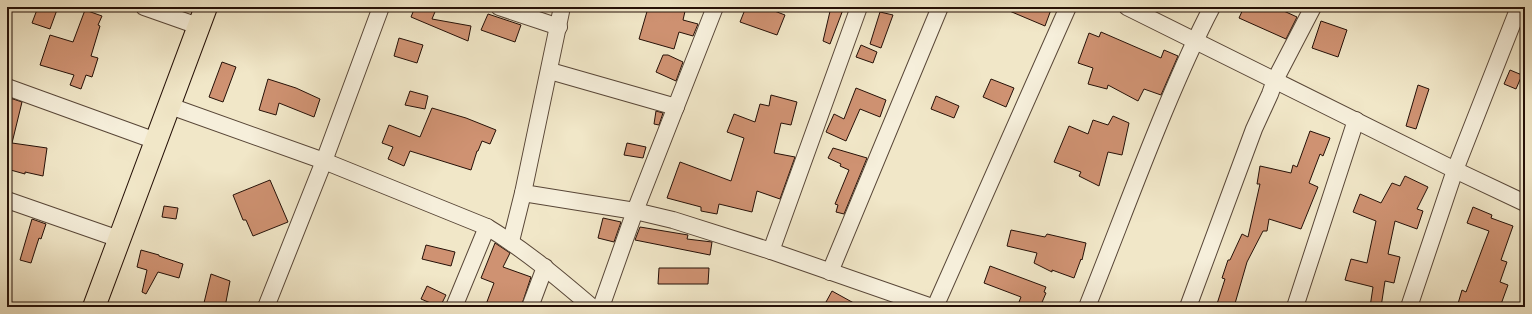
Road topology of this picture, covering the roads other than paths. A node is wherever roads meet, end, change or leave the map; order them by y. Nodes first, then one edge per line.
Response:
1 (144, 7) edge
2 (381, 7) edge
3 (499, 7) edge
4 (562, 7) edge
5 (714, 7) edge
6 (859, 7) edge
7 (940, 7) edge
8 (1068, 7) edge
9 (1127, 7) edge
10 (1212, 7) edge
11 (1313, 7) edge
12 (1518, 7) edge
13 (202, 16) edge
14 (559, 27) junction
15 (1194, 40) junction
16 (550, 71) junction
17 (1275, 80) junction
18 (7, 87) edge
19 (170, 106) junction
20 (676, 108) junction
21 (1356, 120) junction
22 (156, 141) junction
23 (324, 161) junction
24 (1455, 170) junction
25 (524, 193) junction
26 (7, 200) edge
27 (1525, 203) edge
28 (635, 212) junction
29 (487, 227) junction
30 (119, 239) junction
31 (511, 242) junction
32 (771, 251) junction
33 (545, 267) junction
34 (830, 272) junction
35 (94, 307) edge
36 (266, 307) edge
37 (454, 307) edge
38 (530, 307) edge
39 (592, 307) edge
40 (601, 307) edge
41 (934, 307) edge
42 (1087, 307) edge
43 (1188, 307) edge
44 (1295, 307) edge
45 (1409, 307) edge

1 - 13 street
2 - 23 street
3 - 14 street
4 - 14 street
5 - 20 street
6 - 32 street
7 - 34 street
8 - 41 street
9 - 15 street
10 - 15 street
11 - 17 street
12 - 24 street
13 - 19 main road
14 - 16 street
15 - 17 street
15 - 42 street
16 - 20 street
16 - 25 street
17 - 21 street
17 - 43 street
18 - 22 street
19 - 22 main road
19 - 23 street
20 - 28 street
21 - 24 street
21 - 44 street
22 - 30 main road
23 - 29 street
23 - 36 street
24 - 27 street
24 - 45 street
25 - 28 street
25 - 31 street
26 - 30 street
28 - 32 street
28 - 40 street
29 - 31 street
29 - 37 street
30 - 35 main road
31 - 33 street
32 - 34 street
33 - 38 street
33 - 39 street
34 - 41 street

